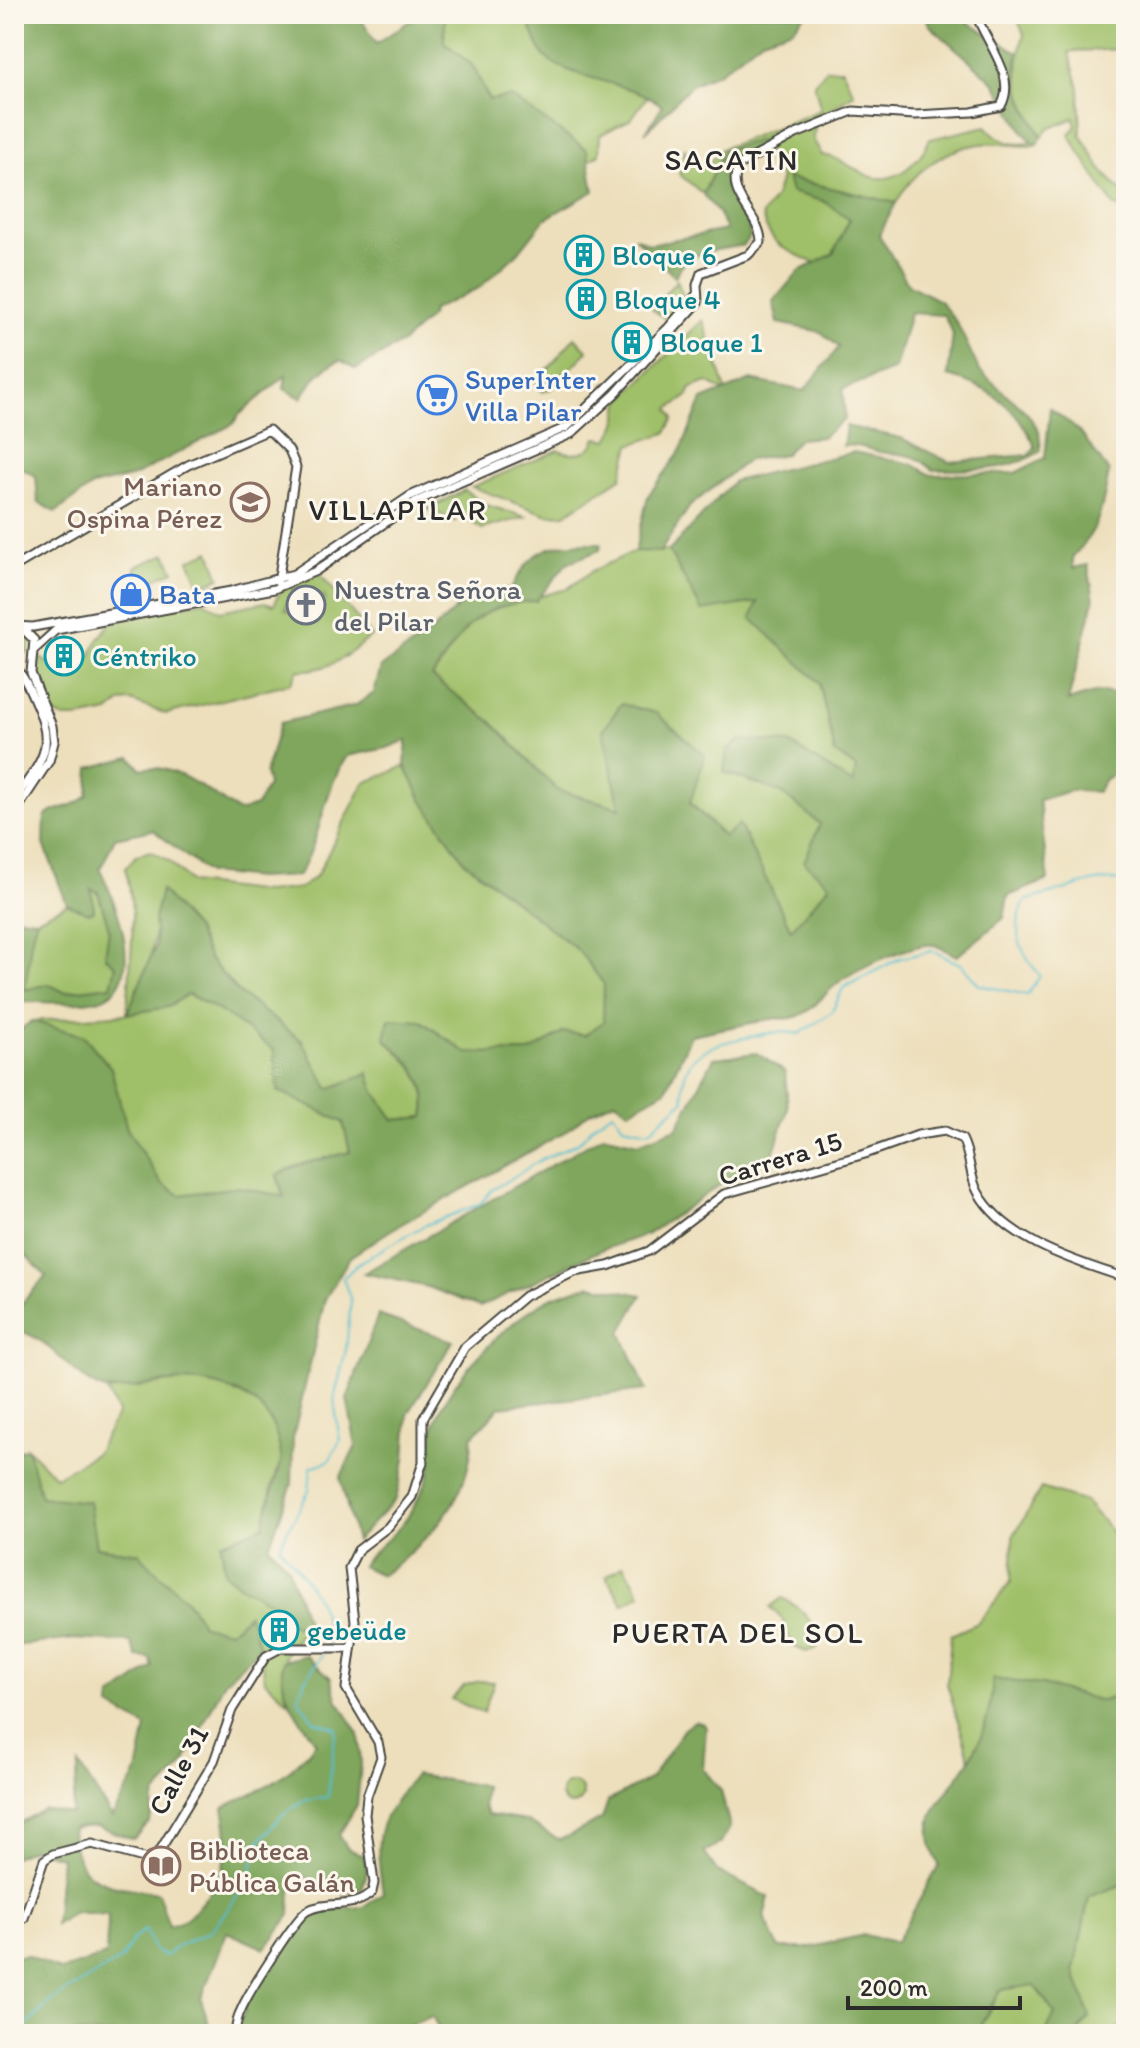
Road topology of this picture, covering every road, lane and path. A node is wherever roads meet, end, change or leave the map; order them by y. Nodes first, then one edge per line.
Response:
1 (976, 14) edge
2 (697, 294) junction
3 (14, 567) edge
4 (279, 579) junction
5 (274, 589) junction
6 (16, 626) edge
7 (32, 653) junction
8 (14, 664) edge
9 (14, 800) edge
10 (14, 814) edge
11 (1126, 1278) edge
12 (348, 1648) junction
13 (14, 1927) edge
14 (235, 2034) edge

1 - 2 main road
2 - 4 main road
2 - 5 main road
3 - 4 main road
4 - 5 main road
4 - 6 main road
5 - 7 main road
6 - 7 main road
7 - 8 main road
7 - 10 main road
8 - 9 main road
11 - 12 main road, Carrera 15
12 - 13 main road, Calle 31
12 - 14 main road, Carrera 15

